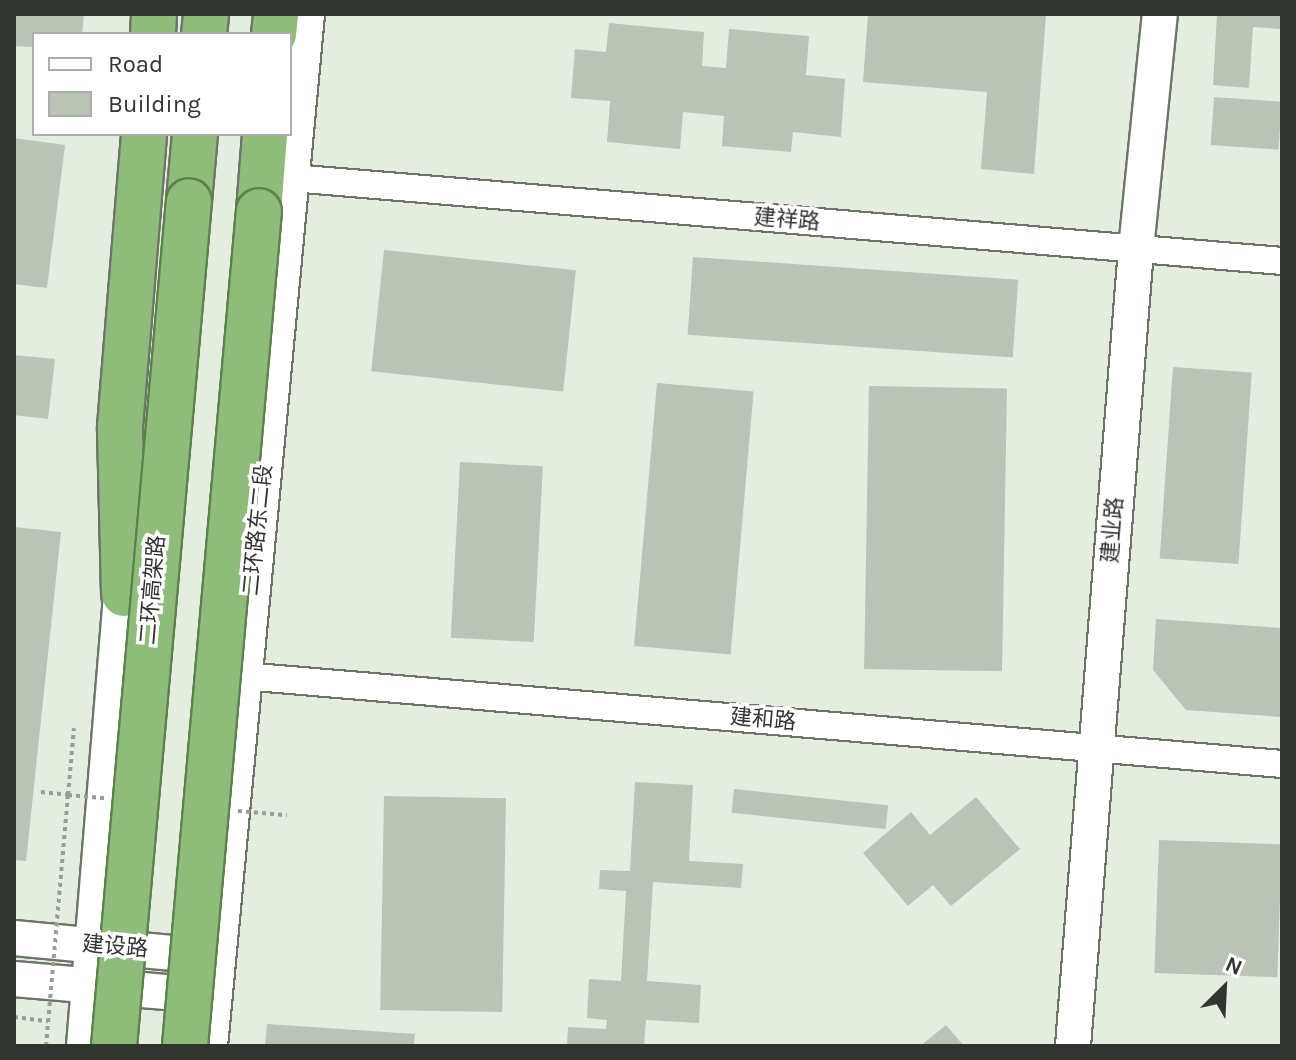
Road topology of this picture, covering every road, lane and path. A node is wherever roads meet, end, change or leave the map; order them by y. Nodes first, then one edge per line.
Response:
1 (305, 14) edge
2 (1160, 14) edge
3 (144, 136) edge
4 (161, 136) edge
5 (195, 136) edge
6 (265, 136) edge
7 (292, 178) junction
8 (1136, 249) junction
9 (1282, 261) edge
10 (124, 594) junction
11 (243, 676) junction
12 (74, 728) dead end
13 (1095, 748) junction
14 (1282, 764) edge
15 (41, 792) dead end
16 (68, 795) junction
17 (262, 813) dead end
18 (287, 815) dead end
19 (14, 938) edge
20 (94, 946) junction
21 (216, 957) junction
22 (14, 979) edge
23 (91, 986) junction
24 (212, 996) junction
25 (14, 1017) edge
26 (48, 1021) junction
27 (46, 1046) edge
28 (86, 1046) edge
29 (114, 1046) edge
30 (185, 1046) edge
31 (208, 1046) edge
32 (1073, 1046) edge

1 - 7 main road, 二环路东二段
2 - 8 street, 建业路
3 - 10 highway
4 - 10 main road
5 - 29 highway, 二环高架路, bridge
6 - 30 highway, bridge
7 - 8 street, 建祥路
7 - 11 main road, 二环路东二段
8 - 9 street, 建祥路
8 - 13 street, 建业路
10 - 20 main road
11 - 13 street, 建和路
11 - 21 main road, 二环路东二段
12 - 16 path
13 - 14 street, 建和路
13 - 32 street, 建业路
15 - 16 path
16 - 26 path, bridge
17 - 18 path
19 - 20 street, 建设路
20 - 21 street, 建设路
20 - 23 main road
21 - 24 main road, 二环路东二段
22 - 23 street, 建设路
23 - 24 street, 建设路
23 - 28 main road
24 - 31 main road, 二环路东二段
25 - 26 path
26 - 27 path, bridge

